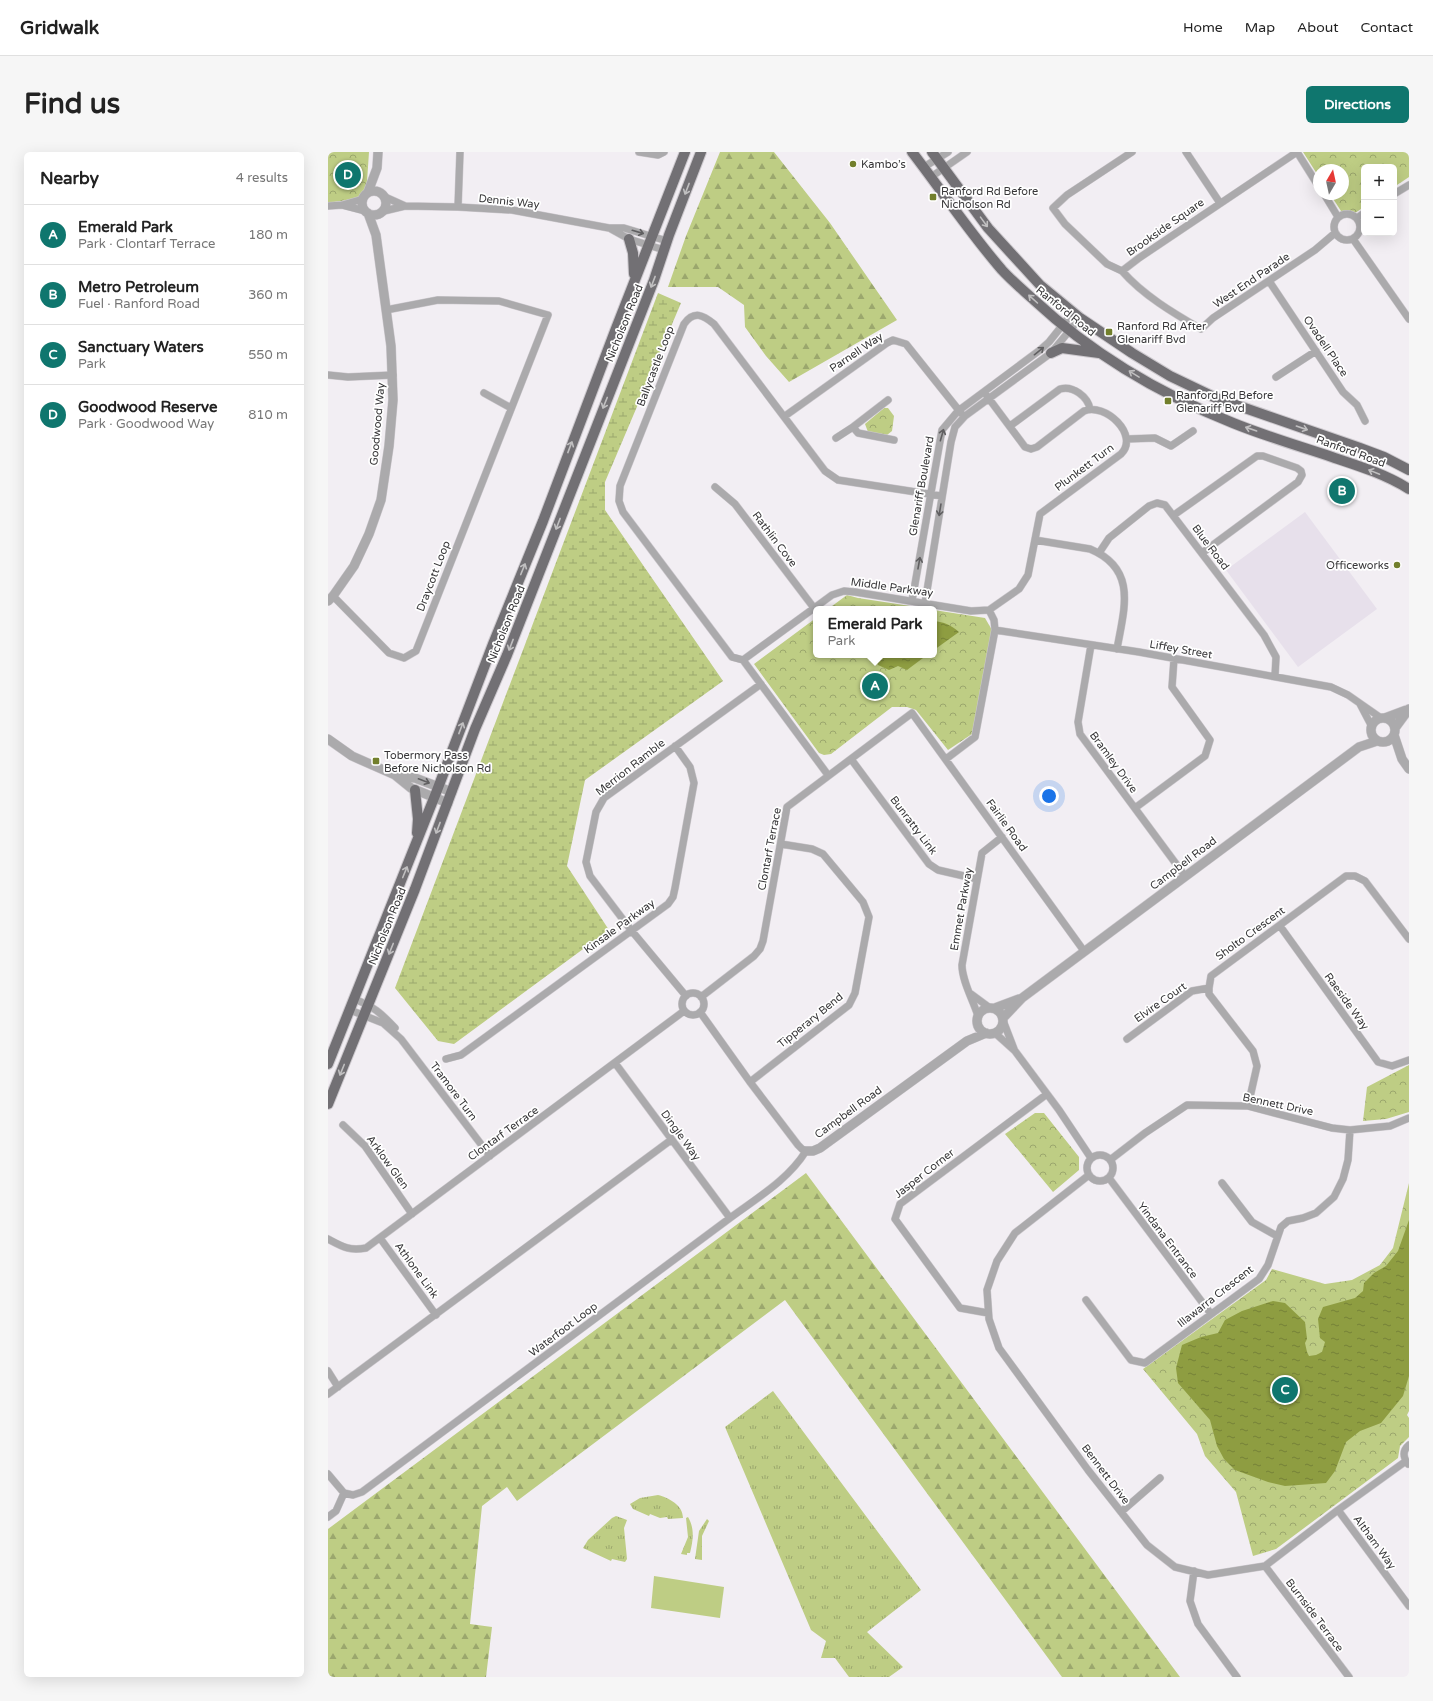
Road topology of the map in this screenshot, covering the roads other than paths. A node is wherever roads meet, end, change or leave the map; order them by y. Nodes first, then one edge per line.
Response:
1 (378, 152) edge
2 (460, 152) edge
3 (639, 152) edge
4 (664, 152) edge
5 (685, 152) edge
6 (701, 152) edge
7 (912, 152) edge
8 (948, 152) edge
9 (967, 152) edge
10 (1132, 152) edge
11 (1186, 152) edge
12 (1297, 152) edge
13 (935, 156) edge
14 (924, 167) junction
15 (377, 168) junction
16 (944, 168) junction
17 (931, 177) junction
18 (1313, 177) edge
19 (1409, 185) edge
20 (1397, 192) edge
21 (384, 195) junction
22 (365, 196) junction
23 (1328, 200) edge
24 (1220, 203) junction
25 (342, 205) junction
26 (328, 206) edge
27 (405, 206) junction
28 (458, 207) junction
29 (366, 212) junction
30 (382, 212) junction
31 (1361, 216) edge
32 (1338, 217) junction
33 (1357, 218) junction
34 (609, 228) junction
35 (1335, 233) junction
36 (376, 235) junction
37 (629, 239) junction
38 (1353, 239) junction
39 (650, 241) junction
40 (666, 246) junction
41 (1122, 271) junction
42 (1269, 281) junction
43 (634, 282) junction
44 (386, 310) junction
45 (1076, 315) junction
46 (1409, 319) edge
47 (1066, 328) junction
48 (1316, 350) junction
49 (1051, 353) junction
50 (1101, 353) junction
51 (393, 375) junction
52 (328, 376) edge
53 (1276, 377) dead end
54 (984, 392) junction
55 (484, 393) dead end
56 (989, 398) junction
57 (888, 400) dead end
58 (511, 408) junction
59 (1090, 409) junction
60 (958, 411) junction
61 (785, 416) junction
62 (965, 416) junction
63 (1365, 421) dead end
64 (1010, 426) junction
65 (853, 427) junction
66 (1193, 431) dead end
67 (836, 438) dead end
68 (1127, 439) junction
69 (894, 440) dead end
70 (1409, 470) edge
71 (715, 487) dead end
72 (1409, 489) edge
73 (930, 494) junction
74 (942, 496) junction
75 (1174, 515) junction
76 (1035, 540) junction
77 (1099, 553) junction
78 (1202, 553) junction
79 (331, 599) edge
80 (912, 601) junction
81 (925, 603) junction
82 (817, 606) edge
83 (813, 607) edge
84 (813, 609) edge
85 (989, 610) junction
86 (995, 630) junction
87 (1091, 645) junction
88 (1117, 649) junction
89 (1174, 659) junction
90 (743, 660) junction
91 (1275, 676) junction
92 (761, 684) junction
93 (1359, 702) junction
94 (1409, 709) edge
95 (912, 713) joint
96 (1383, 718) junction
97 (1371, 727) junction
98 (1394, 731) junction
99 (328, 739) edge
100 (1381, 742) junction
101 (675, 746) junction
102 (1359, 747) junction
103 (1402, 758) junction
104 (851, 759) junction
105 (946, 759) junction
106 (1409, 769) edge
107 (395, 775) junction
108 (828, 775) junction
109 (438, 787) junction
110 (415, 790) junction
111 (452, 792) junction
112 (434, 798) junction
113 (448, 803) junction
114 (1134, 808) junction
115 (1002, 837) junction
116 (416, 843) junction
117 (781, 844) junction
118 (1185, 876) junction
119 (977, 880) junction
120 (1280, 926) junction
121 (631, 930) junction
122 (1409, 939) edge
123 (1084, 951) junction
124 (1208, 988) junction
125 (971, 994) junction
126 (686, 996) junction
127 (701, 997) junction
128 (1022, 998) junction
129 (354, 999) junction
130 (368, 1004) junction
131 (992, 1008) junction
132 (350, 1010) junction
133 (684, 1011) junction
134 (700, 1012) junction
135 (364, 1014) junction
136 (978, 1019) junction
137 (1003, 1020) junction
138 (990, 1033) junction
139 (401, 1039) junction
140 (1127, 1039) dead end
141 (967, 1041) junction
142 (1015, 1051) junction
143 (446, 1059) dead end
144 (1409, 1060) edge
145 (616, 1063) junction
146 (328, 1064) edge
147 (750, 1082) junction
148 (1046, 1094) junction
149 (328, 1104) edge
150 (1248, 1106) junction
151 (1409, 1118) edge
152 (343, 1125) dead end
153 (1350, 1130) junction
154 (671, 1140) junction
155 (806, 1151) junction
156 (490, 1156) junction
157 (1091, 1158) junction
158 (1110, 1160) junction
159 (1089, 1175) junction
160 (1108, 1178) junction
161 (1222, 1183) dead end
162 (412, 1214) junction
163 (730, 1218) junction
164 (1277, 1236) junction
165 (380, 1238) junction
166 (328, 1239) edge
167 (1086, 1300) dead end
168 (988, 1313) junction
169 (436, 1314) junction
170 (1211, 1314) junction
171 (328, 1371) edge
172 (338, 1387) junction
173 (328, 1394) edge
174 (1409, 1445) edge
175 (1408, 1463) edge
176 (328, 1474) edge
177 (1160, 1478) dead end
178 (344, 1493) junction
179 (1338, 1510) junction
180 (1121, 1512) junction
181 (328, 1517) edge
182 (1265, 1566) junction
183 (1194, 1571) junction
184 (1409, 1606) edge
185 (1237, 1677) edge
186 (1349, 1677) edge

1 - 15 street, Goodwood Way
2 - 28 street
3 - 4 street
5 - 39 main road, Nicholson Road
6 -> 40 main road, Nicholson Road
7 - 14 main road, Ranford Road
8 - 13 street
9 - 16 street
10 - 41 street, Brookside Square
11 - 24 street, Brookside Square
12 - 18 street
12 - 24 street, Brookside Square
13 - 14 street
13 - 16 main road, Ranford Road
14 - 17 main road, Ranford Road
15 - 21 street, Goodwood Way
15 - 22 street, Goodwood Way
16 - 17 street
16 -> 45 main road, Ranford Road
47 -> 17 main road, Ranford Road
19 - 20 street
21 - 22 street
21 - 27 street, Dennis Way
21 - 30 street, Goodwood Way
22 - 25 street
22 - 29 street, Goodwood Way
23 - 32 street
24 - 41 street, Brookside Square
25 - 26 street
25 - 29 street
27 - 28 street, Dennis Way
27 - 30 street, Dennis Way
28 - 34 street, Dennis Way
29 - 30 street
29 - 36 street, Goodwood Way
30 - 36 street, Goodwood Way
31 - 33 street
32 - 33 street
32 - 35 street
33 - 38 street
34 - 37 street, Dennis Way
34 -> 39 street, Dennis Way
35 - 38 street
35 - 42 street, West End Parade
36 - 44 street, Goodwood Way
37 - 39 street, Dennis Way
37 - 43 main road
38 - 46 street
39 - 40 street, Dennis Way
39 - 43 main road, Nicholson Road
40 -> 111 main road, Nicholson Road
41 - 42 street, West End Parade
42 - 48 street, Ovadell Place
109 -> 43 main road, Nicholson Road
44 - 51 street, Goodwood Way
44 - 58 street, Draycott Loop
45 - 47 street, Glenariff Boulevard
45 -> 70 main road, Ranford Road
47 - 49 street, Glenariff Boulevard
47 - 50 main road, Ranford Road
54 -> 47 street, Glenariff Boulevard
48 - 53 street
48 - 63 street, Ovadell Place
49 - 50 main road
49 - 56 street, Glenariff Boulevard
72 -> 50 main road, Ranford Road
51 - 52 street
51 - 79 street, Goodwood Way
54 - 56 street
54 - 60 street, Glenariff Boulevard
55 - 58 street
56 - 62 street, Glenariff Boulevard
56 - 64 street
57 - 65 street
58 - 79 street, Draycott Loop
59 - 64 street
59 - 64 street
59 - 68 street, Plunkett Turn
60 - 61 street, Parnell Way
60 - 62 street, Parnell Way
73 -> 60 street, Glenariff Boulevard
61 - 73 street, Ballycastle Loop
61 - 90 street, Ballycastle Loop
62 - 74 street, Glenariff Boulevard
65 - 67 street
65 - 69 street
66 - 68 street
68 - 76 street, Plunkett Turn
71 - 83 street, Rathlin Cove
73 - 74 street, Ballycastle Loop
80 -> 73 street, Glenariff Boulevard
74 -> 81 street, Glenariff Boulevard
75 - 77 street, Blue Road
75 - 78 street, Blue Road
75 - 78 street
76 - 77 street
76 - 85 street, Plunkett Turn
77 - 88 street
78 - 91 street, Blue Road
80 - 81 street, Middle Parkway
80 - 82 street, Middle Parkway
81 - 85 street, Middle Parkway
84 - 90 street, Middle Parkway
85 - 86 street
86 - 87 street, Liffey Street
86 - 105 street
87 - 88 street, Liffey Street
87 - 114 street, Bramley Drive
88 - 89 street, Liffey Street
89 - 91 street, Liffey Street
89 - 114 street
90 - 92 street
91 - 93 street, Liffey Street
92 - 101 street, Merrion Ramble
92 - 108 street
93 - 96 street, Liffey Street
93 - 97 street
94 - 96 street, Campbell Road
94 - 98 street, Campbell Road
95 - 104 street, Clontarf Terrace
95 - 105 street, Fairlie Road
96 - 97 street, Campbell Road
96 - 98 street
97 - 100 street
97 - 102 street, Campbell Road
98 - 100 street, Campbell Road
98 - 103 street
99 - 107 street
100 - 102 street, Campbell Road
100 - 103 street
101 - 121 street, Kinsale Parkway
101 - 121 street, Merrion Ramble
102 - 118 street, Campbell Road
103 - 106 street
104 - 108 street, Clontarf Terrace
104 - 119 street, Bunratty Link
105 - 115 street, Fairlie Road
107 -> 109 street
107 - 110 street
108 - 117 street, Clontarf Terrace
109 - 111 street
109 - 112 main road, Nicholson Road
110 - 112 street
110 - 116 main road
111 - 113 main road, Nicholson Road
112 - 113 street
112 - 116 main road, Nicholson Road
113 -> 130 main road, Nicholson Road
114 - 118 street, Bramley Drive
115 - 119 street, Emmet Parkway
115 - 123 street, Fairlie Road
129 -> 116 main road, Nicholson Road
117 - 127 street, Clontarf Terrace
117 - 147 street, Tipperary Bend
118 - 123 street, Campbell Road
119 - 125 street, Emmet Parkway
120 - 122 street, Sholto Crescent
120 - 124 street, Sholto Crescent
120 - 144 street, Raeside Way
121 - 126 street, Merrion Ramble
121 - 143 street, Kinsale Parkway
123 - 128 street, Campbell Road
124 - 140 street, Elvire Court
124 - 150 street
125 - 131 street, Emmet Parkway
125 - 136 street, Emmet Parkway
126 - 127 street
126 - 133 street
127 - 134 street
128 - 131 street, Campbell Road
128 - 137 street, Campbell Road
129 - 130 street, Tramore Turn
129 - 132 main road, Nicholson Road
130 - 135 main road, Nicholson Road
130 - 139 street, Tramore Turn
131 - 136 street, Campbell Road
131 - 137 street
132 - 135 street, Tramore Turn
132 - 146 main road, Nicholson Road
133 - 134 street
133 - 145 street, Clontarf Terrace
134 - 147 street
135 - 139 street, Tramore Turn
135 -> 149 main road, Nicholson Road
136 - 138 street
136 - 141 street, Campbell Road
137 - 138 street, Campbell Road
137 - 142 street
138 - 141 street, Campbell Road
138 - 142 street
139 - 156 street, Tramore Turn
141 - 155 street, Campbell Road
142 - 148 street
145 - 154 street, Dingle Way
145 - 156 street, Clontarf Terrace
147 - 155 street
148 - 157 street
148 - 168 street, Jasper Corner
150 - 153 street, Bennett Drive
150 - 158 street, Bennett Drive
151 - 153 street, Bennett Drive
152 - 162 street, Arklow Glen
153 - 164 street, Illawarra Crescent
154 - 163 street, Dingle Way
154 - 169 street
155 - 163 street, Waterfoot Loop
156 - 162 street, Clontarf Terrace
157 - 158 street
157 - 159 street
158 - 160 street
159 - 160 street
159 - 168 street, Bennett Drive
160 - 170 street, Yindana Entrance
161 - 164 street
162 - 165 street, Clontarf Terrace
163 - 178 street, Waterfoot Loop
164 - 170 street, Illawarra Crescent
165 - 166 street, Clontarf Terrace
165 - 169 street, Athlone Link
167 - 170 street, Illawarra Crescent
168 - 180 street, Bennett Drive
169 - 172 street
171 - 172 street
172 - 173 street
174 - 175 street, Bennett Drive
175 - 179 street, Bennett Drive
176 - 178 street
177 - 180 street
178 - 181 street
179 - 182 street, Bennett Drive
179 - 184 street, Altham Way
180 - 183 street, Bennett Drive
182 - 183 street, Bennett Drive
182 - 186 street, Burnside Terrace
183 - 185 street

